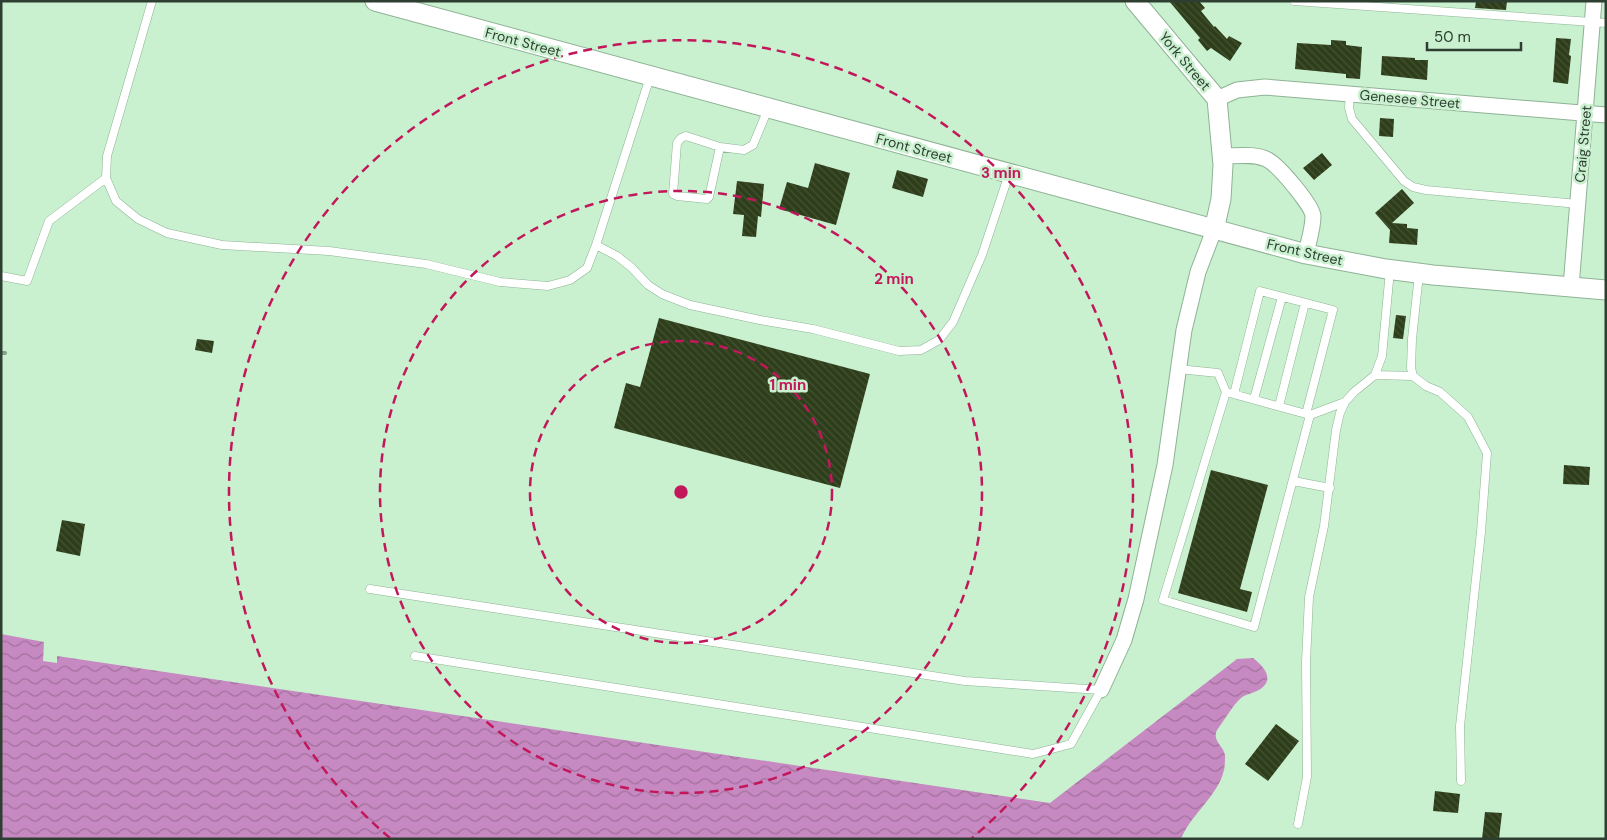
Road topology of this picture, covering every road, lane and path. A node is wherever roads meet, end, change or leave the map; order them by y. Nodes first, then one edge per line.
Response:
1 (152, 1) edge
2 (375, 1) edge
3 (1135, 1) edge
4 (1294, 1) edge
5 (1594, 1) edge
6 (1599, 23) edge
7 (650, 77) junction
8 (1350, 94) junction
9 (1217, 99) junction
10 (768, 109) junction
11 (1585, 113) junction
12 (1606, 115) edge
13 (720, 147) junction
14 (1222, 156) junction
15 (1009, 174) junction
16 (106, 178) junction
17 (1578, 204) junction
18 (1214, 230) junction
19 (596, 245) junction
20 (1306, 254) junction
21 (1390, 270) junction
22 (1419, 273) junction
23 (1, 276) edge
24 (1571, 287) junction
25 (1606, 290) edge
26 (1282, 297) junction
27 (1305, 303) junction
28 (1178, 369) junction
29 (1375, 375) junction
30 (1413, 376) junction
31 (1230, 393) junction
32 (1254, 399) junction
33 (1345, 402) junction
34 (1279, 406) junction
35 (1308, 415) junction
36 (1293, 481) junction
37 (1330, 488) junction
38 (370, 589) dead end
39 (415, 656) dead end
40 (1101, 690) junction
41 (1461, 781) dead end
42 (1298, 824) dead end

1 - 16 lane
2 - 7 street, Front Street
3 - 9 street, York Street
4 - 6 lane
5 - 6 street, Craig Street
6 - 11 street, Craig Street
7 - 10 street, Front Street
7 - 19 lane
8 - 9 street, Genesee Street
8 - 11 street, Genesee Street
8 - 17 lane
9 - 14 street, York Street
10 - 13 lane
10 - 15 street, Front Street
11 - 12 street, Genesee Street
11 - 17 street, Craig Street
13 - 13 lane
14 - 18 street, York Street
14 - 20 street
15 - 18 street, Front Street
15 - 19 lane
16 - 19 lane
16 - 23 lane
17 - 24 street, Craig Street
18 - 20 street, Front Street
18 - 28 street
20 - 21 street, Front Street
21 - 22 street, Front Street
21 - 29 lane
22 - 24 street, Front Street
22 - 30 lane
24 - 25 street, Front Street
26 - 27 lane
26 - 31 lane
26 - 32 lane
27 - 34 lane
27 - 35 lane
28 - 31 lane
28 - 40 street
29 - 30 lane
29 - 33 lane
30 - 41 lane
31 - 32 lane
31 - 36 lane
32 - 34 lane
33 - 35 lane
33 - 37 lane
34 - 35 lane
35 - 36 lane
36 - 37 lane
37 - 42 lane
38 - 40 lane
39 - 40 lane

